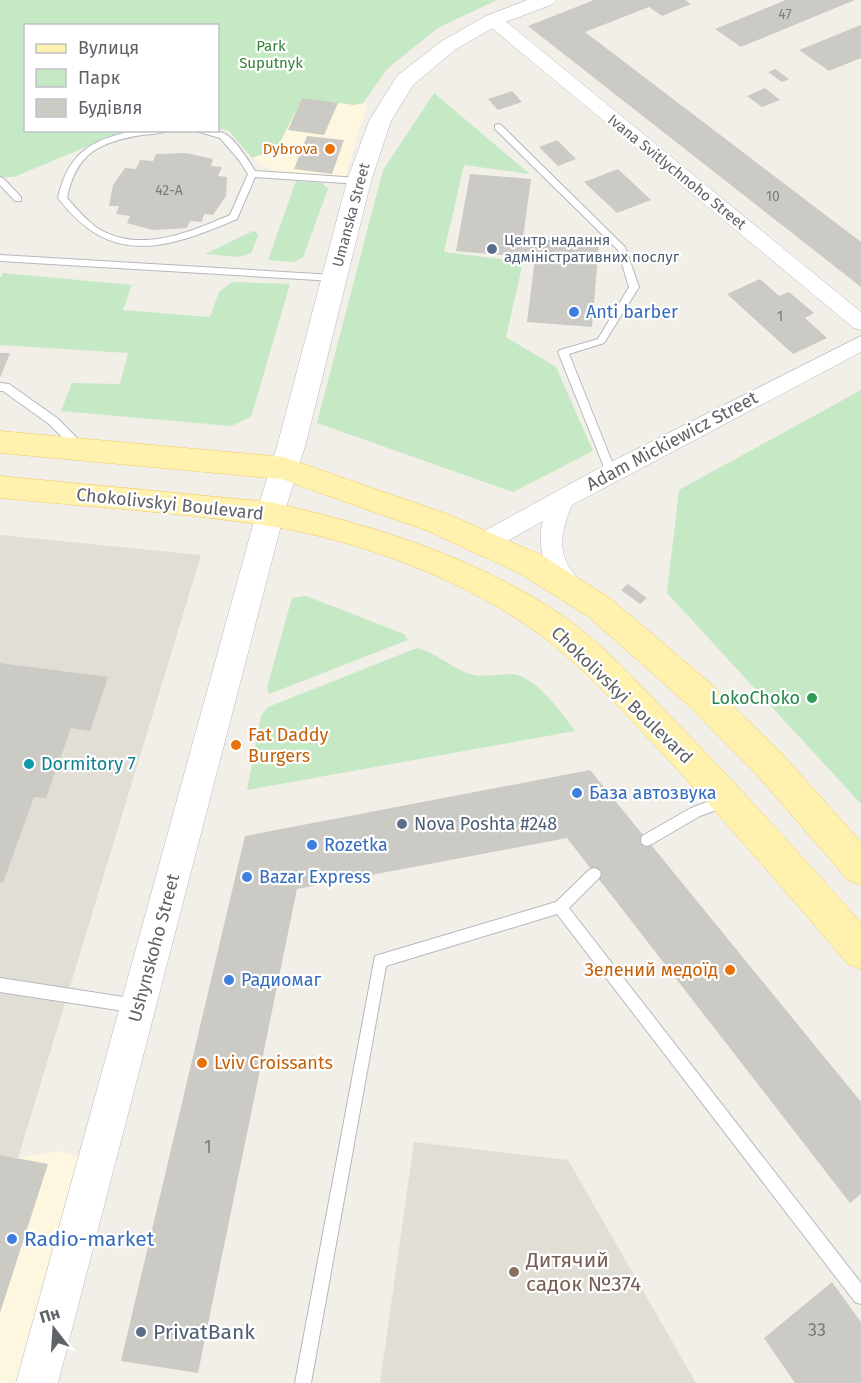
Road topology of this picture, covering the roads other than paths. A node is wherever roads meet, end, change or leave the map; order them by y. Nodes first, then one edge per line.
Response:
1 (546, 0) edge
2 (493, 20) junction
3 (498, 127) dead end
4 (145, 132) edge
5 (205, 132) edge
6 (252, 174) junction
7 (0, 180) edge
8 (359, 181) junction
9 (18, 199) dead end
10 (0, 258) edge
11 (334, 278) junction
12 (861, 323) edge
13 (861, 343) edge
14 (0, 387) edge
15 (0, 442) edge
16 (79, 447) junction
17 (284, 468) junction
18 (611, 472) junction
19 (0, 487) edge
20 (562, 500) junction
21 (270, 514) junction
22 (485, 542) junction
23 (574, 590) junction
24 (729, 800) junction
25 (648, 840) dead end
26 (861, 868) edge
27 (594, 874) dead end
28 (560, 907) junction
29 (861, 951) edge
30 (0, 985) edge
31 (138, 1006) junction
32 (861, 1296) edge
33 (37, 1383) edge
34 (303, 1383) edge

1 - 2 street, Umanska Street
2 - 8 street, Umanska Street
2 - 12 street, Ivana Svitlychnoho Street
3 - 18 lane
4 - 6 lane
5 - 6 lane
6 - 8 lane
7 - 9 lane
8 - 11 street, Umanska Street
10 - 11 lane
11 - 17 street, Umanska Street
13 - 18 street, Adam Mickiewicz Street
14 - 16 lane
15 - 16 main road
16 - 17 main road
17 - 21 street, Umanska Street
17 - 22 main road
18 - 20 street, Adam Mickiewicz Street
19 - 21 main road, Chokolivskyi Boulevard
20 - 22 street, Adam Mickiewicz Street
20 - 23 street
21 - 24 main road, Chokolivskyi Boulevard
21 - 31 street, Ushynskoho Street
22 - 23 main road
23 - 26 main road
24 - 25 lane
24 - 29 main road, Chokolivskyi Boulevard
27 - 28 lane
28 - 32 lane
28 - 34 lane
30 - 31 lane
31 - 33 street, Ushynskoho Street

